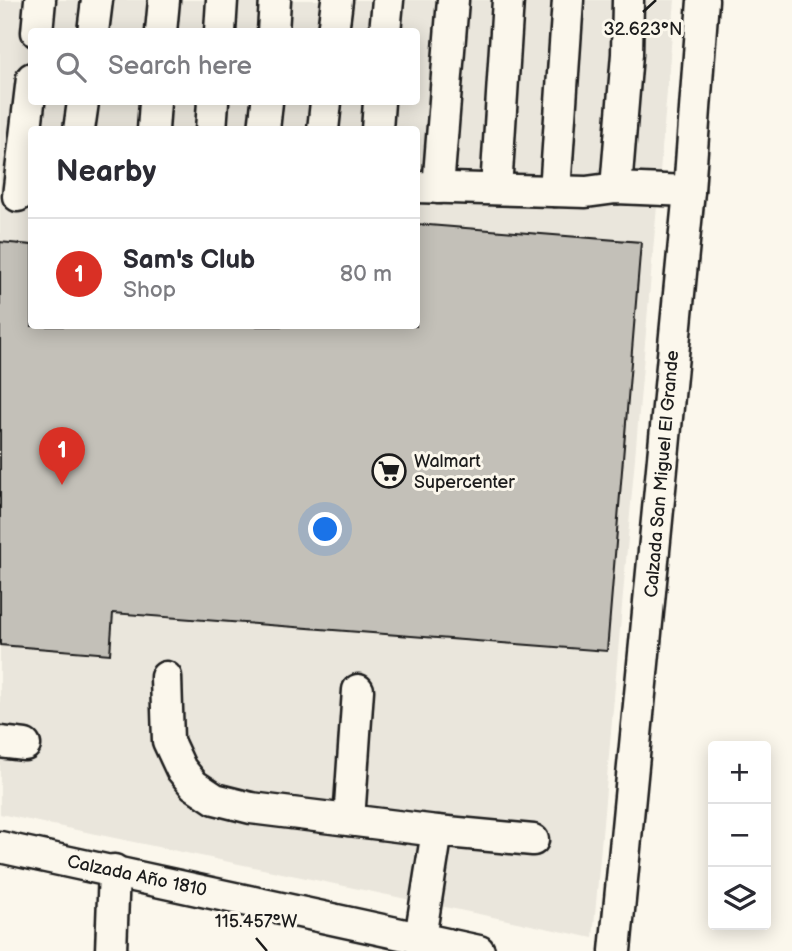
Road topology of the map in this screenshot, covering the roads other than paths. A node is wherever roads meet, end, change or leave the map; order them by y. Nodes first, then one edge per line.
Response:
1 (40, 0) edge
2 (97, 0) edge
3 (164, 0) edge
4 (222, 0) edge
5 (275, 0) edge
6 (337, 0) edge
7 (388, 0) edge
8 (453, 0) edge
9 (508, 0) edge
10 (568, 0) edge
11 (628, 0) edge
12 (703, 0) edge
13 (37, 28) edge
14 (94, 28) edge
15 (161, 28) edge
16 (220, 28) edge
17 (273, 28) edge
18 (334, 28) edge
19 (386, 28) edge
20 (29, 105) edge
21 (83, 105) edge
22 (155, 105) edge
23 (213, 105) edge
24 (267, 105) edge
25 (326, 105) edge
26 (379, 105) edge
27 (80, 126) edge
28 (153, 126) edge
29 (211, 126) edge
30 (264, 126) edge
31 (323, 126) edge
32 (377, 126) edge
33 (427, 187) edge
34 (616, 188) junction
35 (496, 189) junction
36 (555, 191) junction
37 (689, 191) junction
38 (17, 196) edge
39 (166, 677) dead end
40 (358, 690) dead end
41 (349, 820) junction
42 (437, 831) junction
43 (533, 840) dead end
44 (0, 847) edge
45 (114, 870) junction
46 (420, 938) junction
47 (617, 950) edge
48 (111, 951) edge
49 (479, 951) edge

1 - 13 street
2 - 14 street
3 - 15 street
4 - 16 street
5 - 17 street
6 - 18 street
7 - 19 street
8 - 33 street
9 - 35 street
10 - 36 street
11 - 34 street
12 - 37 street, Calzada San Miguel El Grande
20 - 38 street
21 - 27 street
22 - 28 street
23 - 29 street
24 - 30 street
25 - 31 street
26 - 32 street
33 - 35 street
34 - 36 street
34 - 37 street
35 - 36 street
37 - 47 street, Calzada San Miguel El Grande
39 - 41 street
40 - 41 street
41 - 42 street
42 - 43 street
42 - 46 street
44 - 45 street, Calzada Año 1810
45 - 46 street, Calzada Año 1810
45 - 48 street
46 - 49 street, Calzada Año 1810

